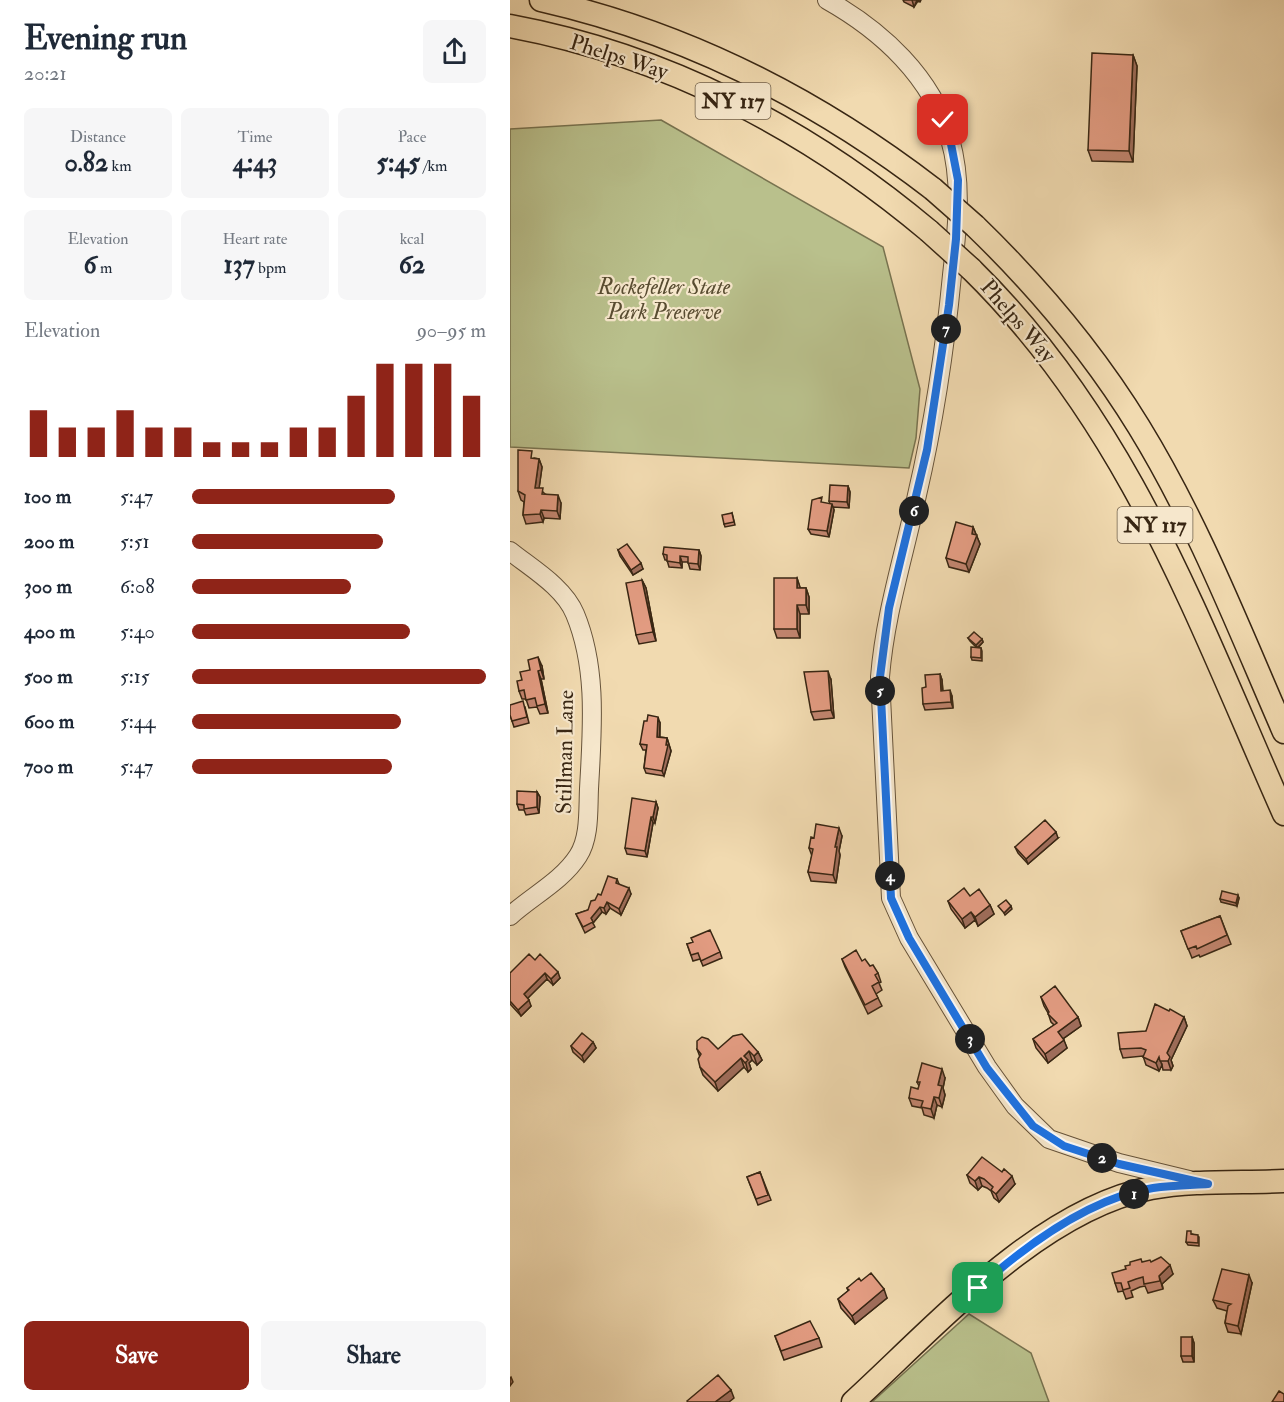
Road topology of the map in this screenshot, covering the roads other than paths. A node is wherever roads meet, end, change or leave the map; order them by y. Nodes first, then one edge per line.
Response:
1 (541, 0) edge
2 (827, 0) edge
3 (510, 26) edge
4 (510, 550) edge
5 (1284, 732) edge
6 (1284, 814) edge
7 (510, 916) edge
8 (1284, 1181) edge
9 (1208, 1184) junction
10 (853, 1402) edge

1 - 5 main road, Phelps Way / NY 117, bridge
2 - 9 street
3 - 6 main road, Phelps Way / NY 117, bridge
4 - 7 street, Stillman Lane
8 - 9 main road
9 - 10 main road

